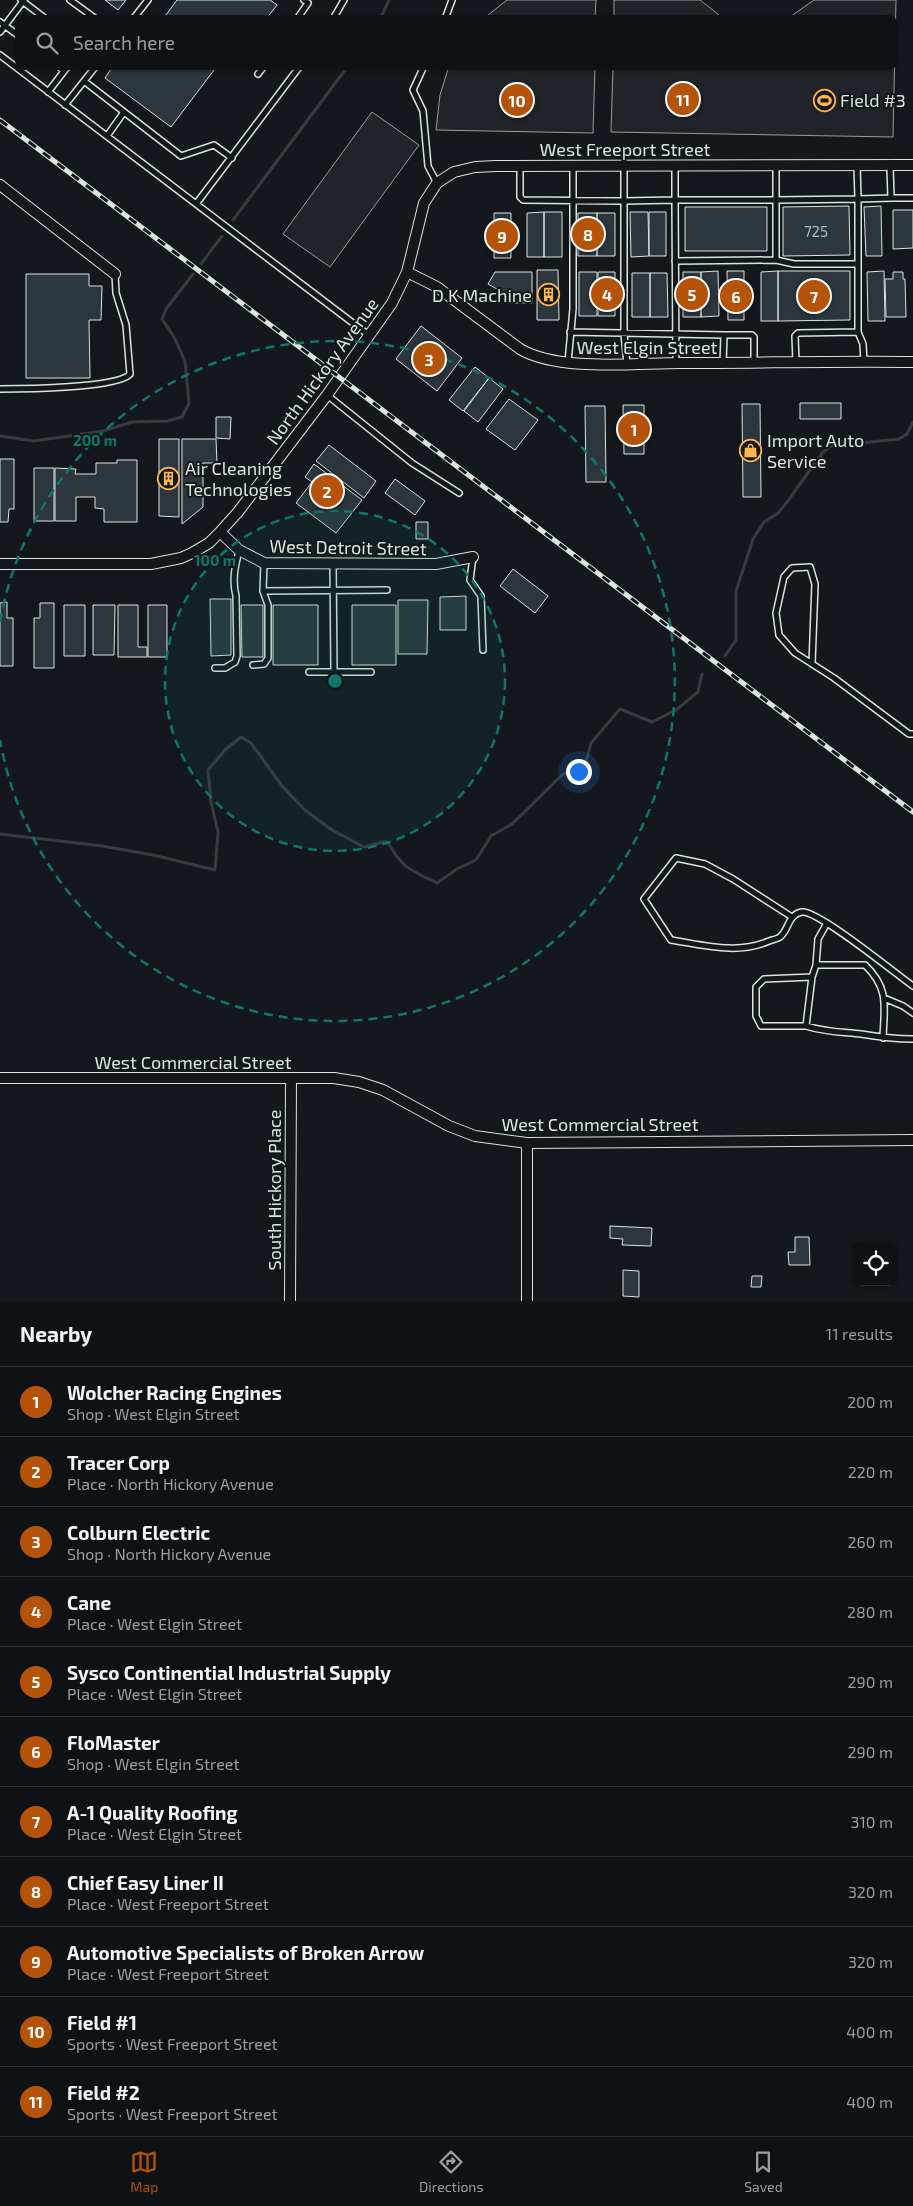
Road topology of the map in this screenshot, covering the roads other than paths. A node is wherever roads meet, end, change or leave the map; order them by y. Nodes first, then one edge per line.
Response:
1 (22, 0) edge
2 (70, 0) edge
3 (148, 0) edge
4 (304, 0) edge
5 (344, 0) edge
6 (452, 0) edge
7 (41, 15) edge
8 (91, 15) edge
9 (136, 15) edge
10 (300, 15) edge
11 (335, 15) edge
12 (446, 15) edge
13 (2, 24) edge
14 (0, 32) edge
15 (15, 33) edge
16 (0, 55) edge
17 (15, 67) edge
18 (19, 70) edge
19 (65, 70) edge
20 (93, 70) edge
21 (261, 70) edge
22 (297, 70) edge
23 (422, 70) edge
24 (258, 74) dead end
25 (84, 81) junction
26 (48, 92) junction
27 (65, 105) junction
28 (124, 112) junction
29 (107, 136) junction
30 (232, 158) junction
31 (675, 165) junction
32 (776, 165) junction
33 (857, 165) junction
34 (913, 165) edge
35 (520, 166) junction
36 (573, 166) junction
37 (624, 166) junction
38 (890, 166) junction
39 (437, 183) junction
40 (0, 185) edge
41 (891, 198) junction
42 (913, 198) edge
43 (858, 199) junction
44 (675, 200) junction
45 (776, 200) junction
46 (573, 201) junction
47 (624, 201) junction
48 (196, 204) junction
49 (776, 260) junction
50 (675, 261) junction
51 (858, 264) junction
52 (407, 272) junction
53 (115, 274) joint
54 (570, 332) junction
55 (858, 332) junction
56 (624, 334) junction
57 (676, 334) junction
58 (724, 335) junction
59 (370, 336) junction
60 (796, 362) junction
61 (864, 362) junction
62 (913, 362) edge
63 (568, 363) junction
64 (676, 363) junction
65 (723, 363) junction
66 (754, 363) junction
67 (627, 364) junction
68 (0, 389) edge
69 (327, 395) junction
70 (459, 493) dead end
71 (220, 532) junction
72 (239, 550) junction
73 (473, 557) joint
74 (264, 563) junction
75 (0, 564) edge
76 (333, 564) junction
77 (387, 590) dead end
78 (263, 591) junction
79 (334, 592) junction
80 (483, 650) dead end
81 (812, 664) junction
82 (253, 665) dead end
83 (215, 668) dead end
84 (309, 672) dead end
85 (334, 672) junction
86 (372, 672) dead end
87 (913, 734) edge
88 (792, 917) junction
89 (827, 923) junction
90 (816, 965) junction
91 (812, 977) junction
92 (913, 986) edge
93 (884, 998) junction
94 (913, 1013) edge
95 (806, 1026) junction
96 (883, 1038) junction
97 (913, 1039) edge
98 (0, 1078) edge
99 (291, 1078) junction
100 (913, 1140) edge
101 (527, 1143) junction
102 (290, 1301) edge
103 (527, 1301) edge

1 - 7 lane
1 - 13 lane
2 - 8 lane
3 - 9 lane
4 - 10 lane
5 - 11 lane
6 - 12 lane
13 - 14 lane
13 - 15 lane
16 - 17 lane
18 - 26 lane
19 - 26 lane
20 - 25 lane
21 - 24 lane
22 - 30 lane
23 - 39 lane
25 - 27 lane
25 - 28 lane
26 - 27 lane
27 - 29 lane
28 - 29 lane
28 - 30 lane
29 - 48 lane
30 - 48 lane
31 - 32 street, West Freeport Street
31 - 37 street, West Freeport Street
31 - 44 lane
32 - 33 street, West Freeport Street
32 - 45 lane
33 - 38 street, West Freeport Street
33 - 43 lane
34 - 38 street, West Freeport Street
35 - 36 street, West Freeport Street
35 - 39 street, West Freeport Street
35 - 46 lane
36 - 37 street, West Freeport Street
36 - 46 lane
37 - 47 lane
38 - 41 lane
39 - 52 street, West Freeport Street
40 - 53 street
41 - 42 lane
41 - 43 lane
43 - 45 lane
43 - 51 lane
44 - 45 lane
44 - 47 lane
44 - 50 lane
45 - 49 lane
46 - 47 lane
46 - 54 lane
47 - 56 lane
48 - 59 lane
49 - 50 lane
49 - 51 lane
50 - 57 lane
51 - 55 lane
52 - 59 street, North Hickory Avenue
52 - 63 street, West Elgin Street
53 - 68 lane
54 - 56 lane
54 - 63 lane
55 - 60 lane
55 - 61 lane
56 - 57 lane
56 - 67 lane
57 - 58 lane
57 - 64 lane
58 - 65 lane
58 - 66 lane
59 - 69 street, North Hickory Avenue
60 - 61 street, West Elgin Street
60 - 66 street, West Elgin Street
61 - 62 street, West Elgin Street
63 - 67 street, West Elgin Street
64 - 65 street, West Elgin Street
64 - 67 street, West Elgin Street
65 - 66 street, West Elgin Street
69 - 70 lane
69 - 71 street, North Hickory Avenue
71 - 72 street, West Detroit Street
71 - 75 street
72 - 74 street, West Detroit Street
72 - 83 lane
73 - 76 street, West Detroit Street
73 - 80 lane
74 - 76 street, West Detroit Street
74 - 78 lane
76 - 79 lane
77 - 79 lane
78 - 79 lane
78 - 82 lane
79 - 85 lane
81 - 81 lane
81 - 87 lane
84 - 85 lane
85 - 86 lane
88 - 88 lane
88 - 89 lane
89 - 90 lane
89 - 92 lane
90 - 91 lane
90 - 93 lane
91 - 95 lane
91 - 95 lane
93 - 94 lane
93 - 96 lane
95 - 96 lane
96 - 97 lane
98 - 99 street, West Commercial Street
99 - 101 street, West Commercial Street
99 - 102 street, South Hickory Place
100 - 101 street, West Commercial Street
101 - 103 street

